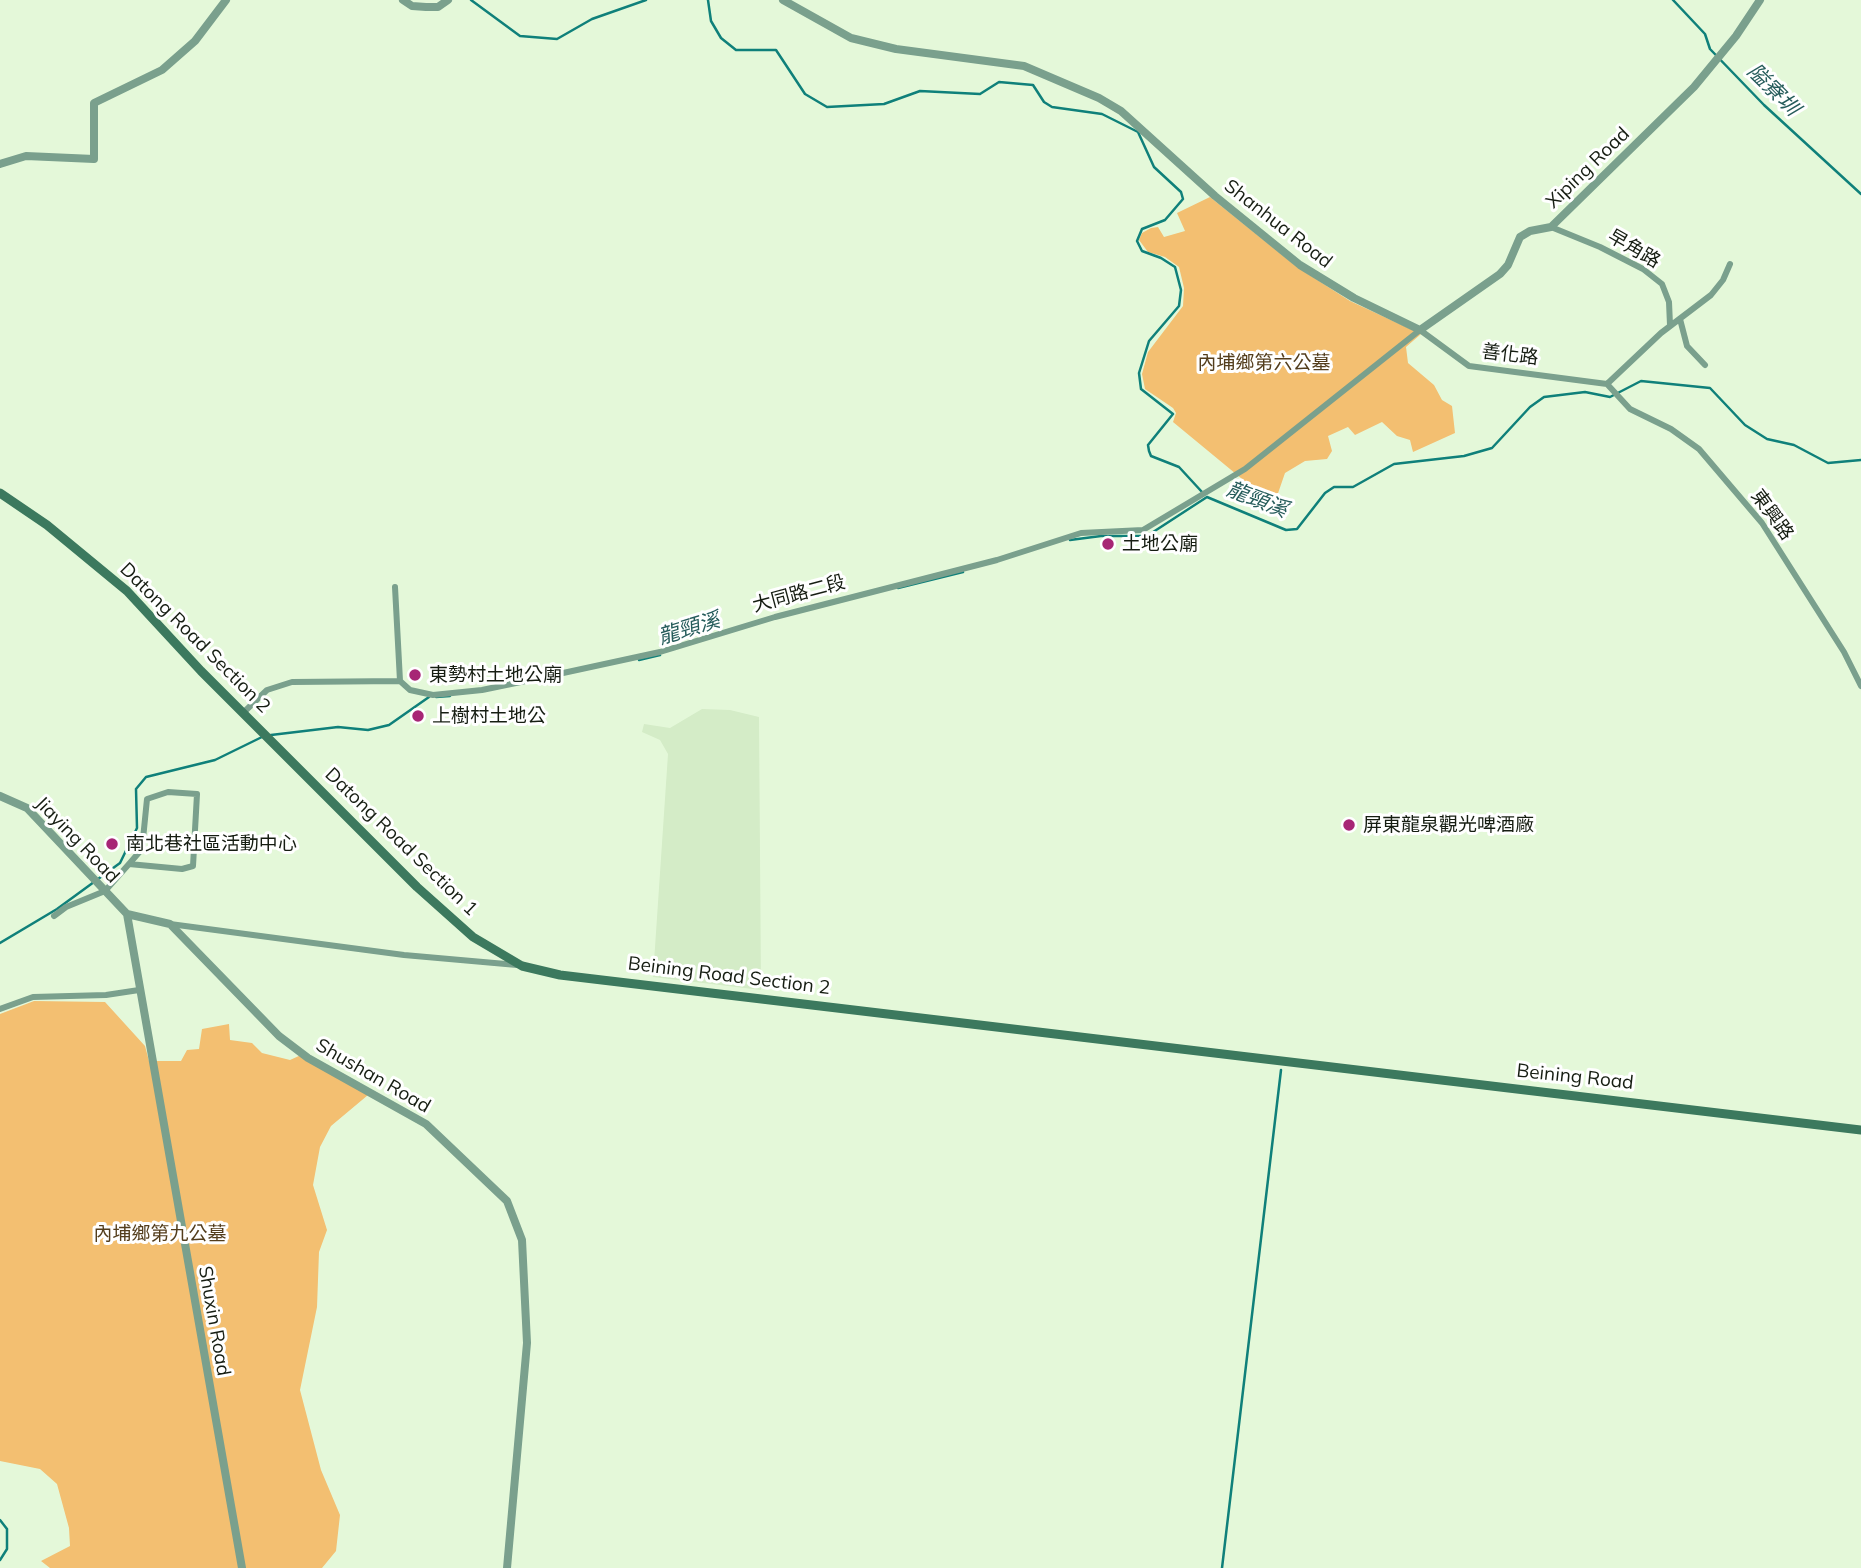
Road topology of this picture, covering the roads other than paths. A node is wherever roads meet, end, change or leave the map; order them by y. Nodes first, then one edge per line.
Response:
1 (226, 0) edge
2 (403, 0) edge
3 (448, 0) edge
4 (783, 0) edge
5 (1760, 0) edge
6 (0, 164) edge
7 (1550, 227) junction
8 (1730, 264) dead end
9 (1680, 319) junction
10 (1670, 325) junction
11 (1420, 330) junction
12 (1705, 365) dead end
13 (1607, 384) junction
14 (0, 493) edge
15 (395, 587) dead end
16 (400, 681) junction
17 (1861, 685) edge
18 (244, 712) junction
19 (268, 736) joint
20 (0, 796) edge
21 (129, 864) junction
22 (99, 885) junction
23 (127, 914) junction
24 (54, 916) dead end
25 (170, 924) junction
26 (522, 966) junction
27 (139, 990) junction
28 (0, 1009) edge
29 (1285, 1062) joint
30 (1861, 1129) edge
31 (242, 1568) edge
32 (507, 1568) edge

1 - 6 street
2 - 3 street
4 - 11 street, Shanhua Road
5 - 7 street, Xiping Road
7 - 10 street, 早角路
7 - 11 street, Xiping Road
8 - 9 street
9 - 10 street
9 - 12 street
10 - 13 street
11 - 13 street, 善化路
11 - 16 street, 大同路二段
13 - 17 street, 東興路
14 - 18 main road, Datong Road Section 2
15 - 16 street
16 - 18 street, 大同路二段
18 - 19 main road, Datong Road Section 2
19 - 26 main road, Datong Road Section 1
20 - 22 street, Jiaying Road
21 - 21 street
21 - 22 street
22 - 23 street, Jiaying Road
22 - 24 street
23 - 25 street
23 - 27 street, Shuxin Road
25 - 26 street, Beining Road Section 2
25 - 32 street, Shushan Road
26 - 29 main road, Beining Road Section 2
27 - 28 street
27 - 31 street, Shuxin Road
29 - 30 main road, Beining Road

